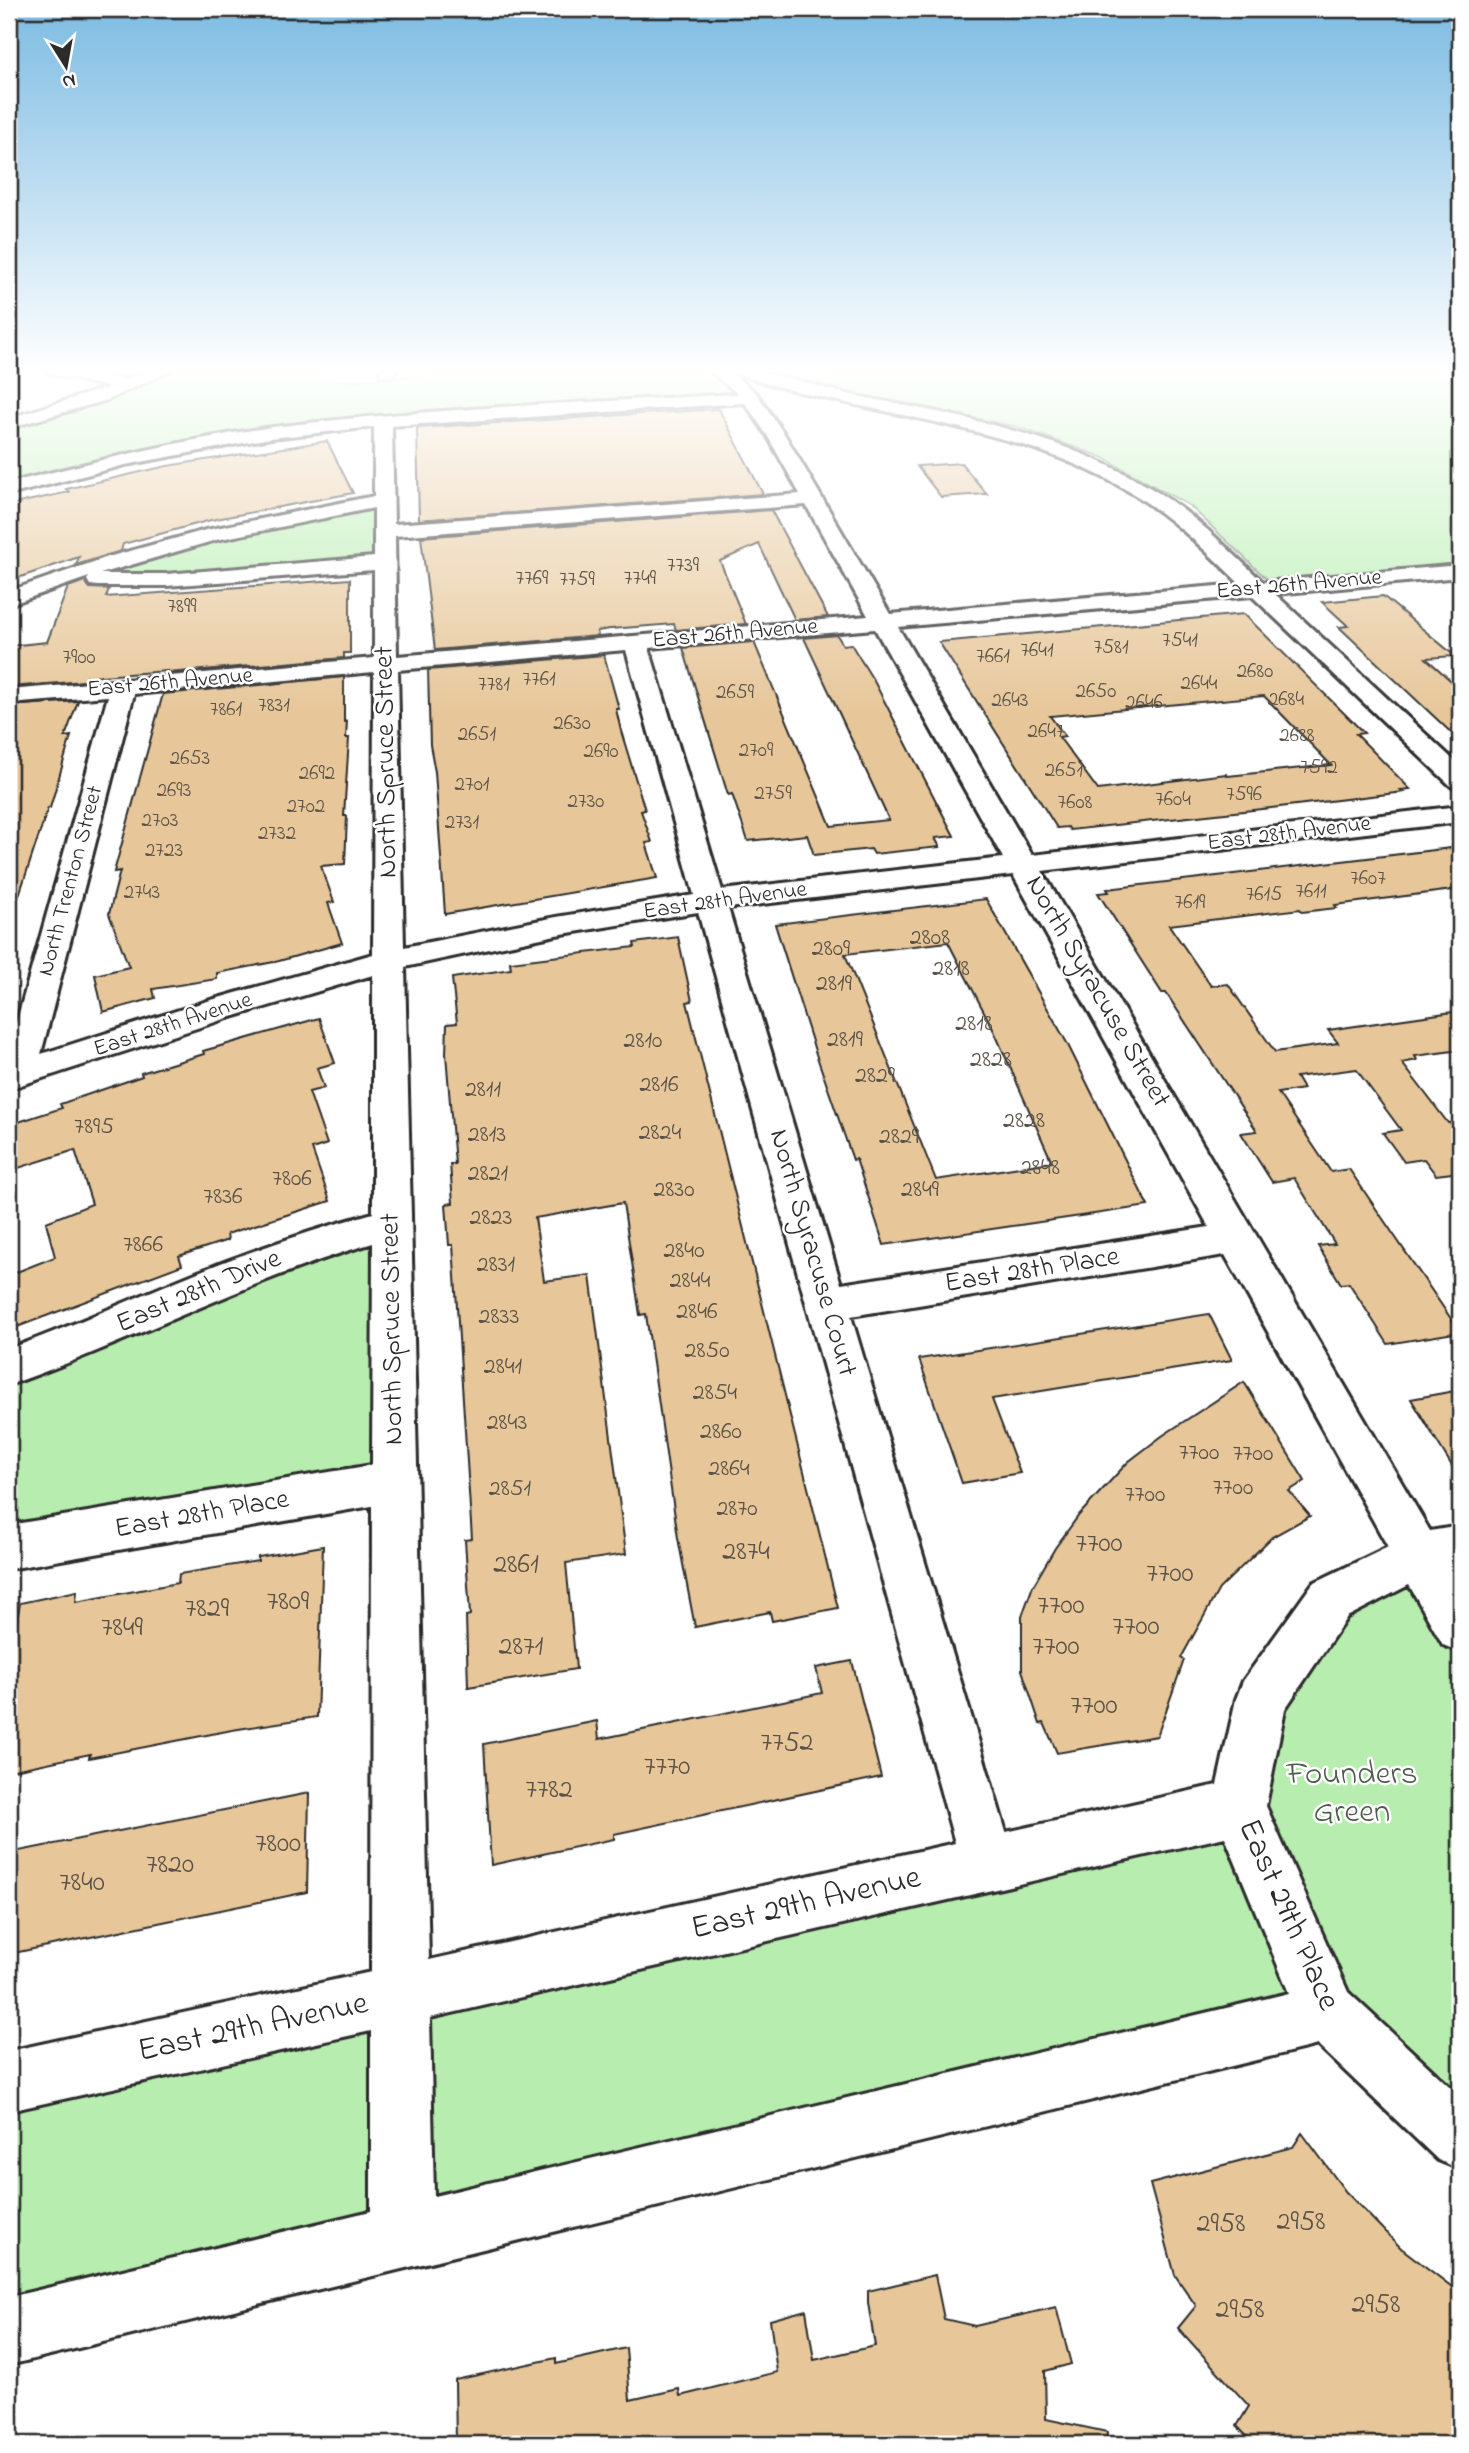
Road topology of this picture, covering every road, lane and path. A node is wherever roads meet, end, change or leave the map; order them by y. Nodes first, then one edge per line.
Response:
1 (27, 484) edge
2 (384, 484) edge
3 (806, 484) edge
4 (1129, 484) edge
5 (9, 489) edge
6 (813, 499) junction
7 (384, 531) junction
8 (1460, 571) edge
9 (51, 584) junction
10 (1258, 589) junction
11 (9, 598) edge
12 (884, 621) junction
13 (636, 643) junction
14 (386, 664) junction
15 (123, 687) junction
16 (9, 697) edge
17 (1460, 780) edge
18 (1460, 814) edge
19 (1024, 864) junction
20 (710, 901) junction
21 (389, 960) junction
22 (14, 1076) edge
23 (392, 1222) junction
24 (1237, 1238) junction
25 (827, 1303) junction
26 (9, 1367) edge
27 (394, 1482) junction
28 (9, 1547) edge
29 (1439, 1552) edge
30 (1460, 1628) edge
31 (1240, 1807) junction
32 (988, 1863) junction
33 (400, 1996) junction
34 (1327, 2013) junction
35 (9, 2081) edge
36 (1460, 2138) edge
37 (403, 2237) junction
38 (9, 2331) edge

1 - 5 street
2 - 7 street, North Spruce Street
3 - 6 street, North Syracuse Street
4 - 10 street
6 - 7 street
6 - 12 street, North Syracuse Street
7 - 9 street
7 - 9 street
7 - 14 street, North Spruce Street
8 - 10 street, East 26th Avenue
9 - 11 street
10 - 12 street, East 26th Avenue
10 - 17 street
12 - 13 street, East 26th Avenue
12 - 19 street, North Syracuse Street
13 - 14 street, East 26th Avenue
13 - 20 street, North Syracuse Court
14 - 15 street, East 26th Avenue
14 - 21 street, North Spruce Street
15 - 16 street, East 26th Avenue
15 - 22 street, North Trenton Street
18 - 19 street, East 28th Avenue
19 - 20 street, East 28th Avenue
19 - 24 street, North Syracuse Street
20 - 21 street, East 28th Avenue
20 - 25 street, North Syracuse Court
21 - 22 street, East 28th Avenue
21 - 23 street, North Spruce Street
23 - 26 street, East 28th Drive
23 - 27 street, North Spruce Street
24 - 25 street, East 28th Place
24 - 29 street, North Syracuse Street
25 - 32 street, North Syracuse Court
27 - 28 street, East 28th Place
27 - 33 street, North Spruce Street
29 - 30 street, North Syracuse Street
29 - 31 street
31 - 32 street, East 29th Avenue
31 - 34 street, East 29th Place
32 - 33 street, East 29th Avenue
33 - 35 street, East 29th Avenue
33 - 37 street, North Spruce Street
34 - 36 street, East 29th Place
34 - 37 street
37 - 38 street

